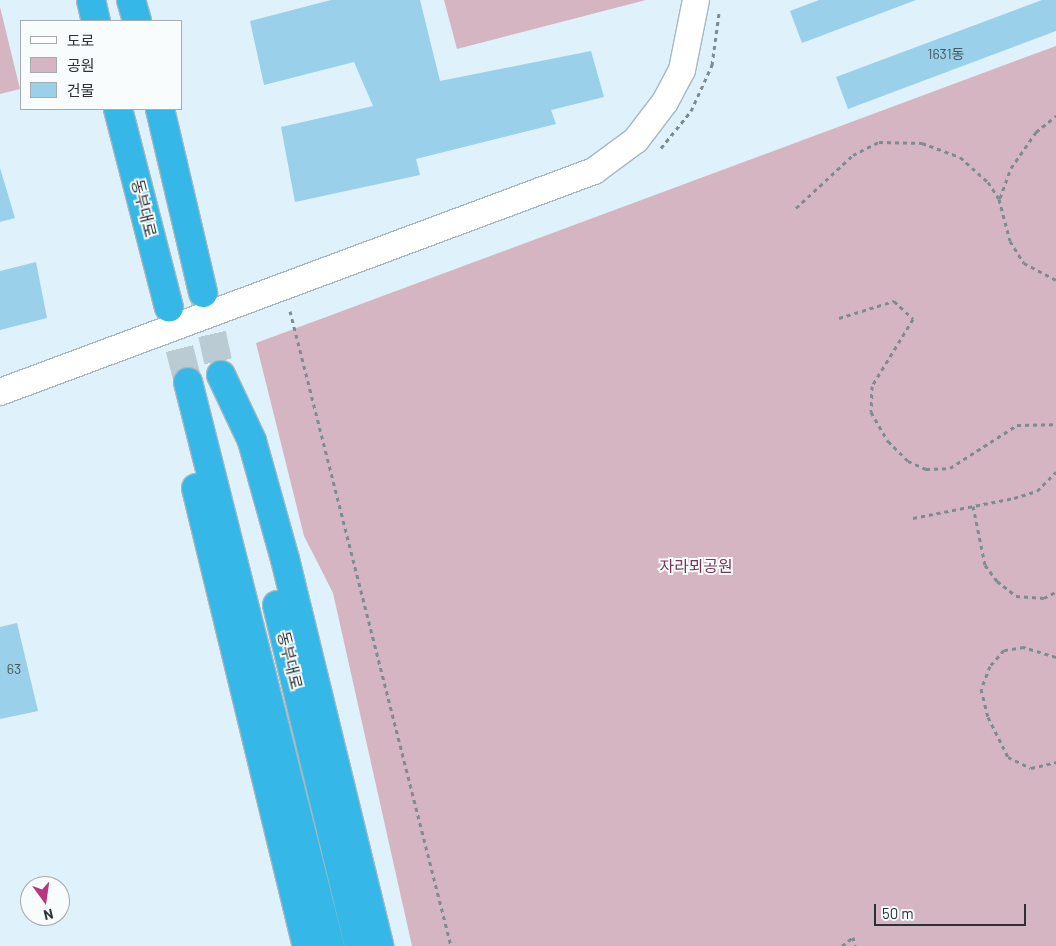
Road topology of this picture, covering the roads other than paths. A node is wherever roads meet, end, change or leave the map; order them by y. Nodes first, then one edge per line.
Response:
1 (91, 0) edge
2 (131, 0) edge
3 (696, 0) edge
4 (96, 20) edge
5 (137, 20) edge
6 (118, 110) edge
7 (160, 110) edge
8 (203, 293) tunnel mouth
9 (169, 308) tunnel mouth
10 (0, 392) edge
11 (307, 946) edge
12 (330, 946) edge
13 (359, 946) edge
14 (379, 946) edge

1 - 4 highway
2 - 5 highway
3 - 10 street
6 - 9 highway, 동부대로
7 - 8 highway
11 - 12 highway, 동부대로
13 - 14 highway, 동부대로

